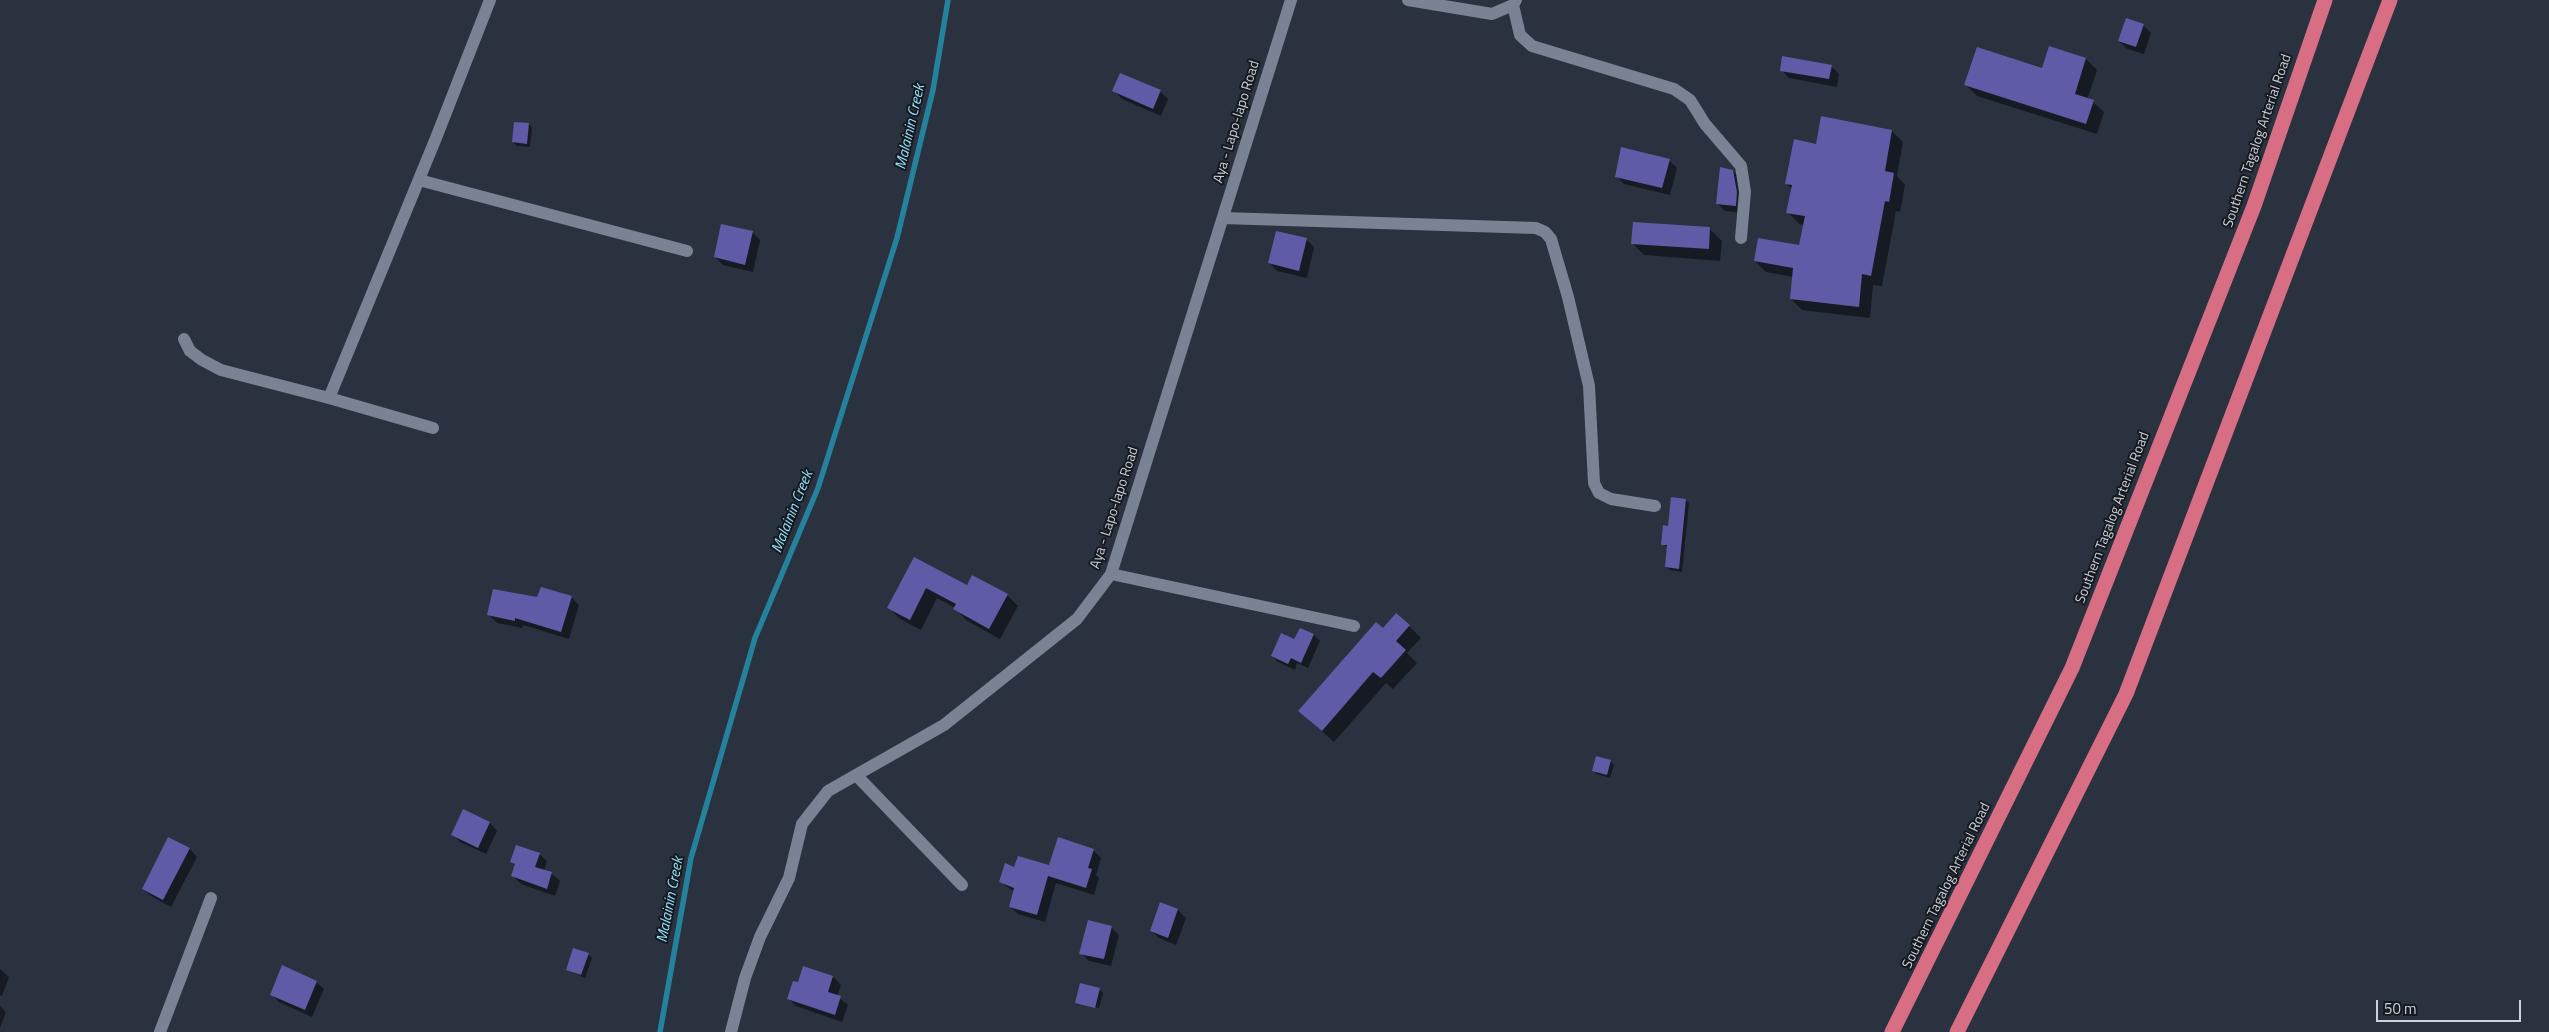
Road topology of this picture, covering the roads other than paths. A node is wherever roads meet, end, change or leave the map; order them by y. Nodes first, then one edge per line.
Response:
1 (490, 0) edge
2 (1291, 0) edge
3 (1408, 0) edge
4 (2325, 0) edge
5 (2390, 0) edge
6 (1515, 2) edge
7 (419, 180) junction
8 (1223, 218) junction
9 (1741, 238) dead end
10 (687, 251) dead end
11 (184, 339) dead end
12 (329, 398) junction
13 (433, 428) dead end
14 (1655, 506) dead end
15 (1111, 574) junction
16 (1354, 626) dead end
17 (857, 776) junction
18 (962, 885) dead end
19 (211, 898) dead end
20 (160, 1032) edge
21 (731, 1032) edge
22 (1892, 1032) edge
23 (1958, 1032) edge

1 - 7 street
2 - 8 street, Aya - Lapo-lapo Road
3 - 6 street
4 - 22 highway, Southern Tagalog Arterial Road
5 - 23 highway
6 - 9 street
7 - 10 street
7 - 12 street
8 - 14 street
8 - 15 street, Aya - Lapo-lapo Road
11 - 12 street
12 - 13 street
15 - 16 street
15 - 17 street, Aya - Lapo-lapo Road
17 - 18 street
17 - 21 street, Aya - Lapo-lapo Road
19 - 20 street

